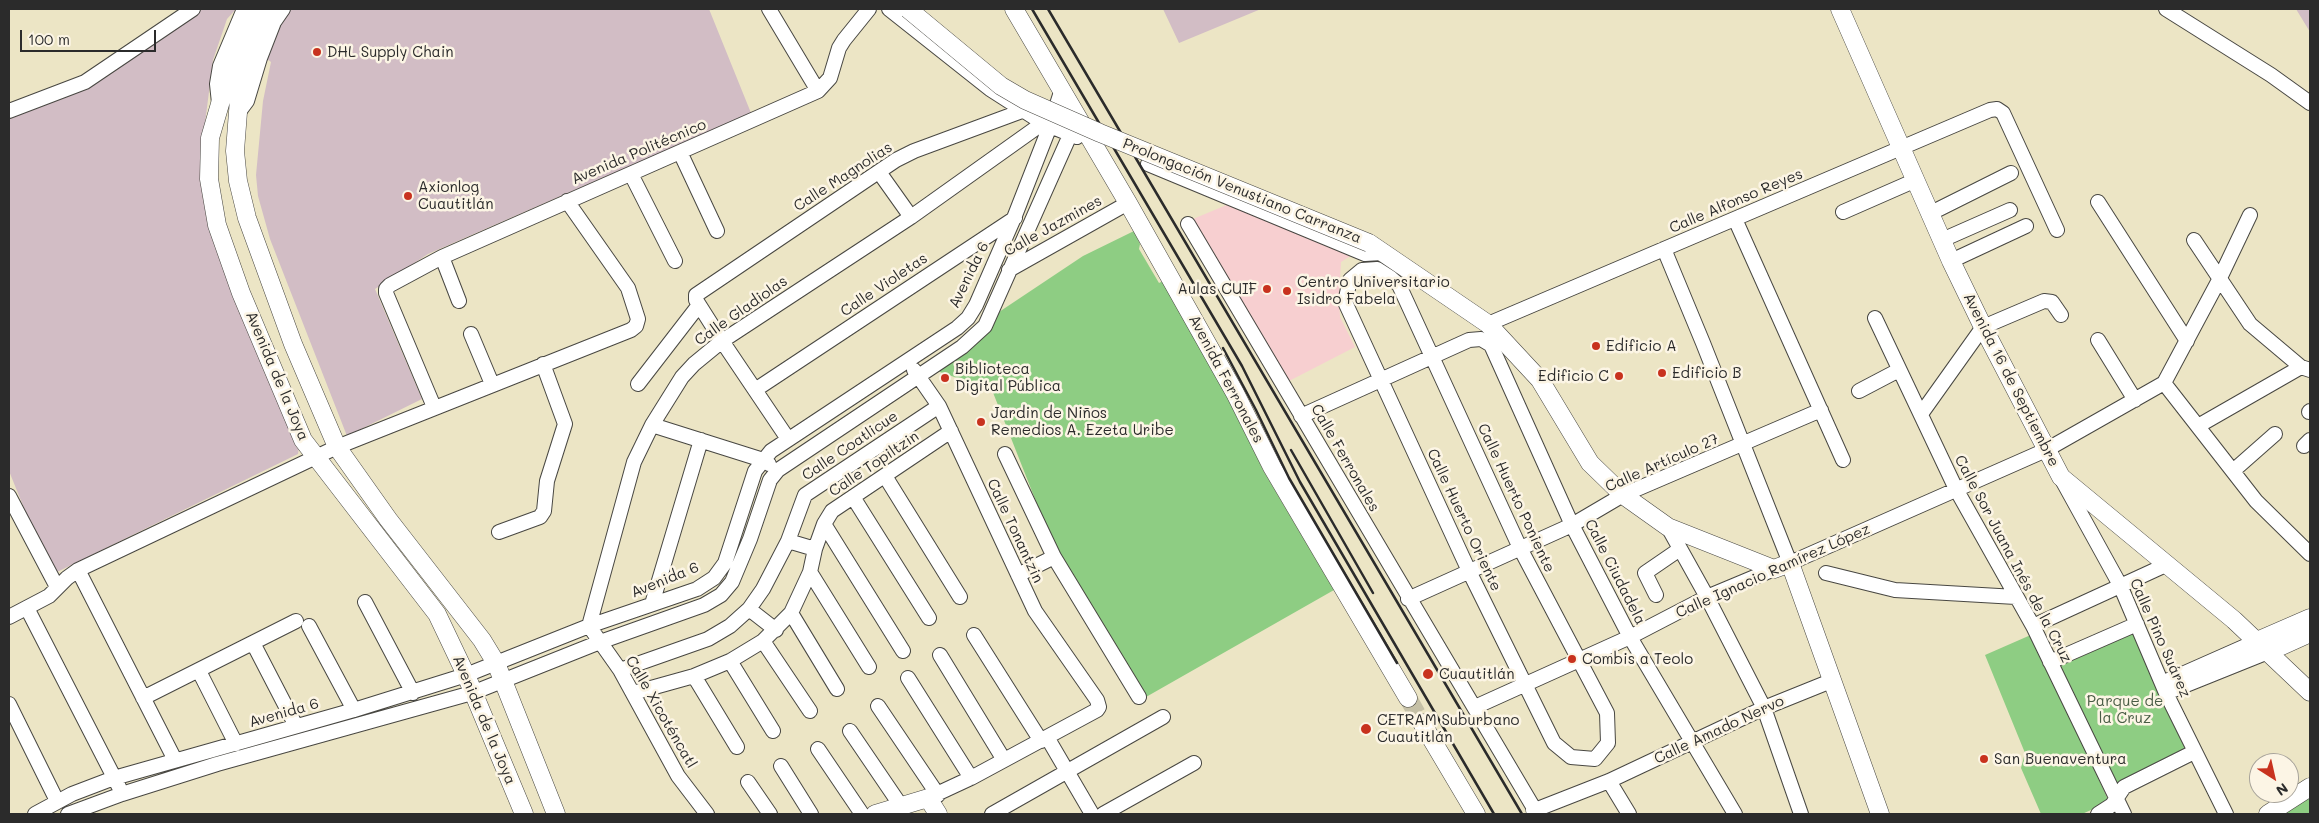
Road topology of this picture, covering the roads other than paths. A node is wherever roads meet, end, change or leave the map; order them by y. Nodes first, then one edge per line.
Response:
1 (193, 9) edge
2 (244, 9) edge
3 (257, 9) edge
4 (269, 9) edge
5 (283, 9) edge
6 (769, 9) edge
7 (869, 9) edge
8 (889, 9) edge
9 (908, 9) edge
10 (1014, 9) edge
11 (1840, 9) edge
12 (2166, 9) edge
13 (241, 58) junction
14 (1062, 89) junction
15 (818, 91) junction
16 (2310, 102) edge
17 (219, 103) junction
18 (9, 111) edge
19 (1022, 111) junction
20 (1076, 113) junction
21 (238, 114) junction
22 (1046, 125) junction
23 (1070, 135) junction
24 (1096, 138) junction
25 (1902, 148) junction
26 (680, 152) junction
27 (1148, 164) dead end
28 (879, 172) junction
29 (2011, 173) dead end
30 (631, 174) junction
31 (1916, 180) junction
32 (567, 201) junction
33 (2098, 202) dead end
34 (1128, 203) junction
35 (2010, 210) dead end
36 (1844, 212) dead end
37 (1931, 213) junction
38 (1034, 214) junction
39 (2250, 215) dead end
40 (910, 217) junction
41 (1014, 218) junction
42 (1735, 219) junction
43 (1188, 224) dead end
44 (2026, 226) dead end
45 (2057, 230) dead end
46 (718, 231) dead end
47 (1942, 240) junction
48 (2194, 240) dead end
49 (1375, 248) junction
50 (1664, 249) junction
51 (442, 257) junction
52 (675, 261) dead end
53 (1951, 261) junction
54 (991, 270) junction
55 (1012, 270) junction
56 (1362, 270) joint
57 (2219, 280) junction
58 (698, 300) junction
59 (459, 301) dead end
60 (2061, 314) dead end
61 (1875, 318) dead end
62 (1983, 327) junction
63 (1485, 332) junction
64 (471, 334) dead end
65 (2098, 340) dead end
66 (722, 341) junction
67 (2187, 341) junction
68 (293, 344) junction
69 (268, 356) junction
70 (1432, 356) junction
71 (907, 361) junction
72 (543, 364) junction
73 (2306, 369) edge
74 (1900, 370) junction
75 (918, 376) junction
76 (1381, 380) junction
77 (2164, 383) junction
78 (492, 384) junction
79 (638, 384) dead end
80 (755, 390) junction
81 (1859, 391) dead end
82 (2135, 400) junction
83 (939, 406) junction
84 (434, 407) junction
85 (1821, 410) junction
86 (1921, 414) junction
87 (1301, 416) junction
88 (652, 425) junction
89 (2198, 426) junction
90 (951, 431) junction
91 (2274, 434) dead end
92 (788, 439) junction
93 (701, 440) junction
94 (1742, 445) junction
95 (337, 447) junction
96 (2046, 450) junction
97 (1005, 454) dead end
98 (315, 458) junction
99 (763, 460) junction
100 (1843, 460) dead end
101 (778, 470) junction
102 (2233, 471) junction
103 (885, 476) junction
104 (2061, 477) junction
105 (1956, 489) junction
106 (1622, 495) junction
107 (9, 496) edge
108 (853, 497) junction
109 (824, 524) junction
110 (1572, 525) junction
111 (1668, 527) junction
112 (499, 532) dead end
113 (734, 532) junction
114 (750, 539) junction
115 (788, 542) junction
116 (1520, 548) junction
117 (815, 549) junction
118 (1680, 549) junction
119 (2310, 554) edge
120 (1054, 557) junction
121 (2168, 564) junction
122 (1782, 566) junction
123 (78, 570) junction
124 (1470, 571) junction
125 (810, 572) junction
126 (1826, 573) dead end
127 (1018, 575) junction
128 (2120, 585) junction
129 (57, 587) junction
130 (1656, 595) dead end
131 (1707, 597) junction
132 (2016, 597) junction
133 (960, 598) dead end
134 (1408, 599) junction
135 (365, 602) dead end
136 (652, 604) junction
137 (28, 608) junction
138 (749, 609) junction
139 (791, 613) junction
140 (9, 617) edge
141 (929, 618) dead end
142 (2310, 618) edge
143 (2137, 624) junction
144 (589, 626) junction
145 (2033, 626) junction
146 (776, 630) junction
147 (2310, 633) edge
148 (974, 635) dead end
149 (1630, 637) junction
150 (600, 642) junction
151 (763, 642) junction
152 (253, 643) junction
153 (2263, 646) junction
154 (903, 651) dead end
155 (940, 655) dead end
156 (1578, 659) junction
157 (730, 661) junction
158 (2050, 662) junction
159 (496, 663) junction
160 (869, 667) dead end
161 (620, 670) junction
162 (199, 671) junction
163 (466, 675) junction
164 (694, 676) junction
165 (908, 678) dead end
166 (1831, 681) junction
167 (503, 682) junction
168 (1525, 684) junction
169 (2164, 688) junction
170 (837, 690) dead end
171 (2310, 692) edge
172 (413, 693) junction
173 (472, 693) junction
174 (633, 693) junction
175 (143, 698) junction
176 (1139, 698) dead end
177 (1408, 698) tunnel mouth
178 (9, 704) edge
179 (878, 706) dead end
180 (1475, 707) junction
181 (1764, 708) junction
182 (354, 710) junction
183 (810, 711) dead end
184 (1163, 717) dead end
185 (1422, 723) tunnel mouth
186 (296, 726) junction
187 (773, 730) dead end
188 (850, 730) dead end
189 (1044, 739) junction
190 (1693, 741) junction
191 (236, 744) junction
192 (737, 747) dead end
193 (818, 749) dead end
194 (2194, 752) junction
195 (1594, 759) joint
196 (175, 760) junction
197 (1004, 760) junction
198 (1194, 763) dead end
199 (781, 766) dead end
200 (1067, 771) junction
201 (114, 778) junction
202 (971, 778) junction
203 (1609, 781) junction
204 (748, 782) dead end
205 (2310, 789) edge
206 (122, 794) junction
207 (933, 796) junction
208 (2116, 796) junction
209 (56, 801) junction
210 (901, 806) junction
211 (1536, 812) edge
212 (35, 814) edge
213 (68, 814) edge
214 (524, 814) edge
215 (556, 814) edge
216 (707, 814) edge
217 (770, 814) edge
218 (811, 814) edge
219 (862, 814) edge
220 (876, 814) edge
221 (938, 814) edge
222 (992, 814) edge
223 (1092, 814) edge
224 (1104, 814) edge
225 (1476, 814) edge
226 (1629, 814) edge
227 (1735, 814) edge
228 (1801, 814) edge
229 (1880, 814) edge
230 (2098, 814) edge
231 (2124, 814) edge
232 (2226, 814) edge
233 (2268, 814) edge

1 - 18 street
2 - 17 street
3 - 13 main road, Avenida de la Joya
4 - 13 main road, Avenida de la Joya
5 - 21 street
6 - 15 street
7 - 15 street
8 - 19 street
9 - 24 main road, Prolongación Venustiano Carranza, bridge
10 - 14 main road, Avenida Ferronales
11 - 25 main road, Avenida 16 de Septiembre
12 - 16 street
13 - 17 main road, Avenida de la Joya
13 - 21 main road, Avenida de la Joya
14 - 20 main road, Avenida Ferronales
14 - 22 street, Avenida 6
15 - 26 street, Avenida Politécnico
17 - 69 main road, Avenida de la Joya
19 - 22 street
19 - 28 street, Calle Magnolias
20 - 23 street, Avenida 6
20 - 24 main road, Avenida Ferronales
21 - 68 main road, Avenida de la Joya
22 - 23 street
22 - 40 street, Calle Gladiolas
22 - 41 street, Avenida 6
23 - 24 street
23 - 38 street, Avenida 6
24 - 34 main road, Avenida Ferronales
24 - 49 main road, Prolongación Venustiano Carranza, bridge
25 - 31 main road, Avenida 16 de Septiembre
25 - 42 street, Calle Alfonso Reyes
25 - 45 street, Calle Alfonso Reyes
26 - 30 street, Avenida Politécnico
26 - 46 street
27 - 49 street, Prolongación Venustiano Carranza
28 - 40 street
28 - 58 street, Calle Magnolias
29 - 37 street
30 - 32 street, Avenida Politécnico
30 - 52 street
31 - 36 street
31 - 37 main road, Avenida 16 de Septiembre
32 - 51 street, Avenida Politécnico
32 - 72 street
33 - 67 street
34 - 55 street, Calle Jazmines
34 - 177 main road, Avenida Ferronales
35 - 47 street
37 - 47 main road, Avenida 16 de Septiembre
38 - 41 street, Calle Violetas
38 - 55 street, Avenida 6
39 - 57 street
40 - 66 street, Calle Gladiolas
41 - 54 street, Avenida 6
41 - 80 street, Calle Violetas
42 - 50 street, Calle Alfonso Reyes
42 - 85 street
43 - 87 street, Calle Ferronales
44 - 53 street
47 - 53 main road, Avenida 16 de Septiembre
48 - 57 street
49 - 63 main road, Prolongación Venustiano Carranza
50 - 63 street, Calle Alfonso Reyes
50 - 94 street
51 - 59 street
51 - 84 street, Avenida Politécnico
53 - 62 main road, Avenida 16 de Septiembre
54 - 55 street, Calle Jazmines
54 - 71 street, Avenida 6
55 - 75 street, Avenida 6
56 - 70 street, Calle Huerto Poniente
56 - 76 street, Calle Huerto Oriente
57 - 67 street
57 - 73 street
58 - 66 street
58 - 79 street, Calle Magnolias
60 - 62 street
61 - 74 street, Calle Sor Juana Inés de la Cruz
62 - 86 street
62 - 96 main road, Avenida 16 de Septiembre
63 - 70 street, Calle Alfonso Reyes
63 - 106 main road, Prolongación Venustiano Carranza
63 - 110 street, Calle Ciudadela
64 - 78 street
65 - 82 street
66 - 80 street
66 - 88 street, Calle Gladiolas
67 - 77 street
68 - 69 main road
68 - 95 main road, Avenida de la Joya
69 - 98 main road, Avenida de la Joya
70 - 76 street, Calle Alfonso Reyes
70 - 116 street, Calle Huerto Poniente
71 - 75 street, Calle Tonantzin
71 - 92 street, Avenida 6
72 - 78 street
72 - 112 street
73 - 89 street
74 - 81 street
74 - 86 street, Calle Sor Juana Inés de la Cruz
75 - 83 street, Calle Tonantzin
75 - 101 street, Avenida 6
76 - 87 street, Calle Alfonso Reyes
76 - 124 street, Calle Huerto Oriente
77 - 82 street, Calle Ignacio Ramírez López
77 - 89 street
78 - 84 street
80 - 92 street
82 - 96 street, Calle Ignacio Ramírez López
83 - 90 street, Calle Tonantzin
83 - 115 street, Calle Coatlicue
84 - 95 street
85 - 94 street, Calle Artículo 27
85 - 100 street
86 - 105 street, Calle Sor Juana Inés de la Cruz
87 - 134 street, Calle Ferronales
88 - 93 street
88 - 144 street, Calle Gladiolas
89 - 102 street
90 - 103 street, Calle Topiltzin
90 - 127 street, Calle Tonantzin
91 - 102 street
92 - 99 street, Avenida 6
93 - 99 street
93 - 136 street
94 - 106 street, Calle Artículo 27
94 - 122 street
95 - 98 street
95 - 159 main road, Avenida de la Joya
96 - 104 main road, Avenida 16 de Septiembre
96 - 105 street, Calle Ignacio Ramírez López
97 - 120 street
98 - 123 street
98 - 163 main road, Avenida de la Joya
99 - 101 street
99 - 113 street, Avenida 6
101 - 114 street, Avenida 6
102 - 119 street
103 - 108 street, Calle Topiltzin
103 - 133 street
104 - 121 main road, Avenida 16 de Septiembre
104 - 128 street, Calle Pino Suárez
105 - 122 street, Calle Ignacio Ramírez López
105 - 132 street, Calle Sor Juana Inés de la Cruz
106 - 110 street, Calle Artículo 27
106 - 111 main road, Prolongación Venustiano Carranza
107 - 129 street
108 - 109 street, Calle Topiltzin
108 - 141 street
109 - 117 street, Calle Topiltzin
109 - 154 street
110 - 116 street, Calle Artículo 27
110 - 149 street, Calle Ciudadela
111 - 118 street
111 - 122 main road, Prolongación Venustiano Carranza
113 - 114 street
113 - 136 street, Avenida 6
114 - 150 street, Avenida 6
115 - 117 street
115 - 138 street, Calle Coatlicue
116 - 124 street, Calle Artículo 27
116 - 156 street, Calle Huerto Poniente
117 - 125 street, Calle Topiltzin
118 - 130 street
118 - 131 street
120 - 127 street
120 - 176 street
121 - 128 street
121 - 153 main road, Avenida 16 de Septiembre
122 - 131 street, Calle Ignacio Ramírez López
122 - 166 main road
123 - 129 street
123 - 175 street
124 - 134 street, Calle Artículo 27
124 - 168 street, Calle Huerto Oriente
125 - 139 street, Calle Topiltzin
125 - 160 street
126 - 132 street
127 - 189 street, Calle Tonantzin
128 - 143 street, Calle Pino Suárez
128 - 145 street
129 - 137 street
131 - 149 street, Calle Ignacio Ramírez López
131 - 181 street
132 - 145 street, Calle Sor Juana Inés de la Cruz
134 - 180 street, Calle Ferronales
135 - 172 street
136 - 144 street, Avenida 6
137 - 140 street
137 - 201 street
138 - 146 street
138 - 161 street, Calle Coatlicue
139 - 146 street, Calle Topiltzin
139 - 170 street
142 - 153 main road
143 - 158 street
143 - 169 street, Calle Pino Suárez
144 - 150 street, Calle Xicoténcatl
144 - 159 street, Avenida 6
145 - 158 street, Calle Sor Juana Inés de la Cruz
146 - 151 street, Calle Topiltzin
147 - 153 main road
148 - 189 street
149 - 156 street, Calle Ignacio Ramírez López
149 - 190 street, Calle Ciudadela
150 - 161 street, Calle Xicoténcatl
150 - 167 street, Avenida 6
151 - 157 street, Calle Topiltzin
151 - 183 street
152 - 162 street
152 - 182 street
152 - 186 street
153 - 169 street
153 - 171 main road, Avenida 16 de Septiembre
155 - 197 street
156 - 168 street, Calle Ignacio Ramírez López
156 - 195 street, Calle Huerto Poniente
157 - 164 street, Calle Topiltzin
157 - 187 street
158 - 208 street, Calle Sor Juana Inés de la Cruz
159 - 163 street, Avenida 6
159 - 167 main road, Avenida de la Joya
161 - 174 street, Calle Xicoténcatl
162 - 175 street
162 - 191 street
163 - 172 street, Avenida 6
163 - 173 main road, Avenida de la Joya
164 - 174 street, Calle Topiltzin
164 - 192 street
165 - 202 street
166 - 181 street, Calle Amado Nervo
166 - 229 main road
167 - 173 street, Avenida 6
167 - 215 main road, Avenida de la Joya
168 - 180 street, Calle Ignacio Ramírez López
168 - 195 street, Calle Huerto Oriente
169 - 194 street, Calle Pino Suárez
172 - 182 street, Avenida 6
173 - 206 street, Avenida 6
173 - 214 main road, Avenida de la Joya
174 - 216 street, Calle Xicoténcatl
175 - 196 street
178 - 209 street
179 - 207 street
180 - 211 street
181 - 190 street, Calle Amado Nervo
181 - 228 street
182 - 186 street, Avenida 6
184 - 200 street
185 - 225 main road
186 - 191 street, Avenida 6
188 - 210 street
189 - 197 street
189 - 200 street
190 - 203 street, Calle Amado Nervo
190 - 227 street, Calle Ciudadela
191 - 196 street, Avenida 6
193 - 219 street
194 - 208 street
194 - 232 street, Calle Pino Suárez
196 - 201 street, Avenida 6
197 - 202 street
198 - 224 street
199 - 218 street
200 - 222 street
200 - 223 street
201 - 206 street
201 - 209 street, Avenida 6
202 - 207 street
203 - 211 street, Calle Amado Nervo
203 - 226 street
204 - 217 street
205 - 233 main road
206 - 213 street, Avenida 6
207 - 210 main road
207 - 221 main road
208 - 230 street
208 - 231 street, Calle Sor Juana Inés de la Cruz
209 - 212 street, Avenida 6
210 - 220 main road

